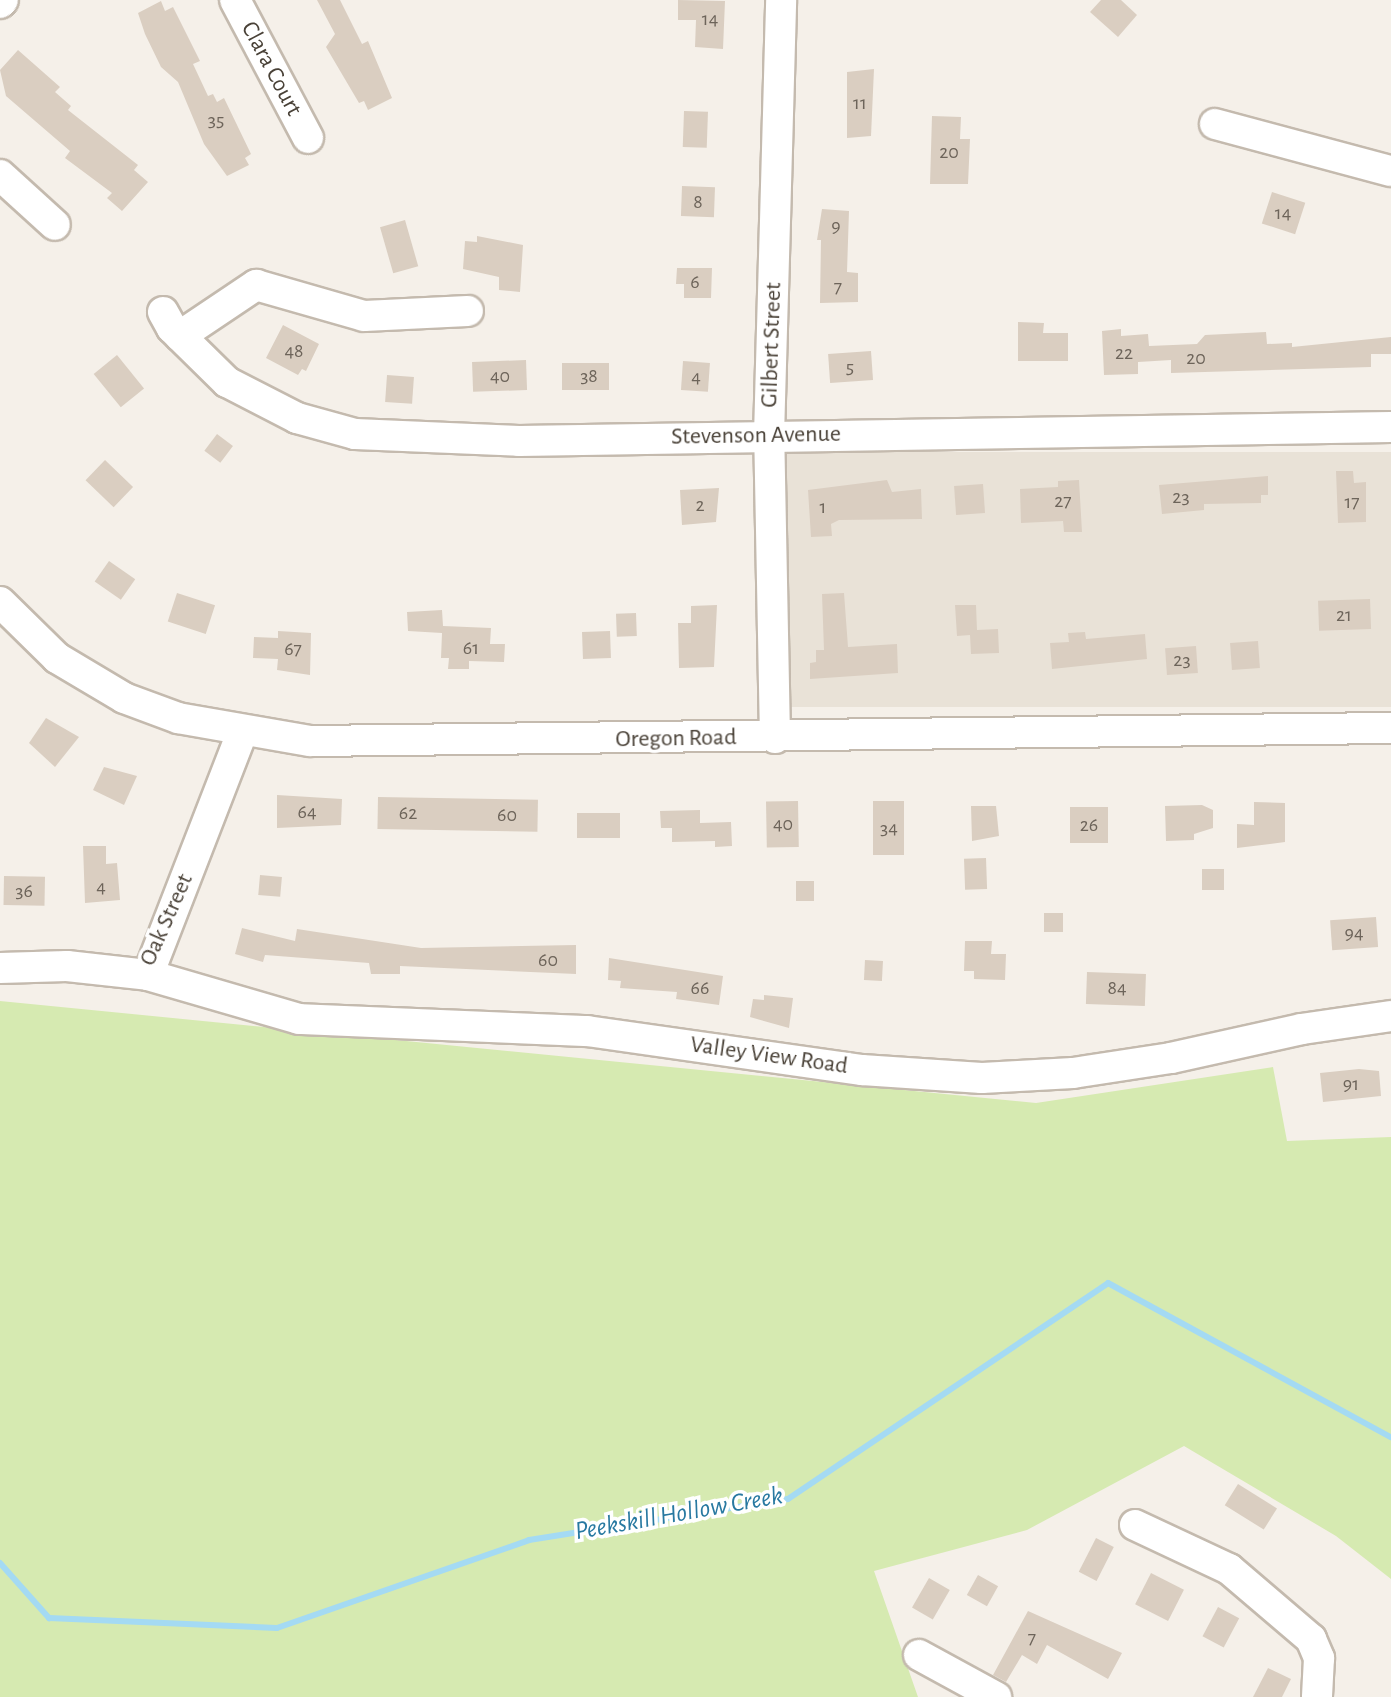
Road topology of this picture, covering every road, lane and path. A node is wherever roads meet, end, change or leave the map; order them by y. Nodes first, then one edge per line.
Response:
1 (235, 0) edge
2 (781, 0) edge
3 (1215, 124) dead end
4 (308, 138) dead end
5 (1391, 171) edge
6 (0, 175) edge
7 (55, 225) dead end
8 (468, 311) dead end
9 (163, 312) dead end
10 (180, 336) junction
11 (1391, 427) edge
12 (769, 436) junction
13 (0, 602) edge
14 (1391, 728) edge
15 (242, 733) junction
16 (775, 738) junction
17 (0, 968) edge
18 (148, 975) junction
19 (1391, 1016) edge
20 (1135, 1525) dead end
21 (919, 1655) dead end
22 (996, 1697) edge
23 (1317, 1697) edge

1 - 4 street, Clara Court
2 - 12 street, Gilbert Street
3 - 5 street
6 - 7 street
8 - 10 street
9 - 10 street, Stevenson Avenue
10 - 12 street, Stevenson Avenue
11 - 12 street, Stevenson Avenue
12 - 16 street, Gilbert Street
13 - 15 street, Oregon Road
14 - 16 street, Oregon Road
15 - 16 street, Oregon Road
15 - 18 street, Oak Street
17 - 18 street, Oak Street
18 - 19 street, Valley View Road
20 - 23 street
21 - 22 street

